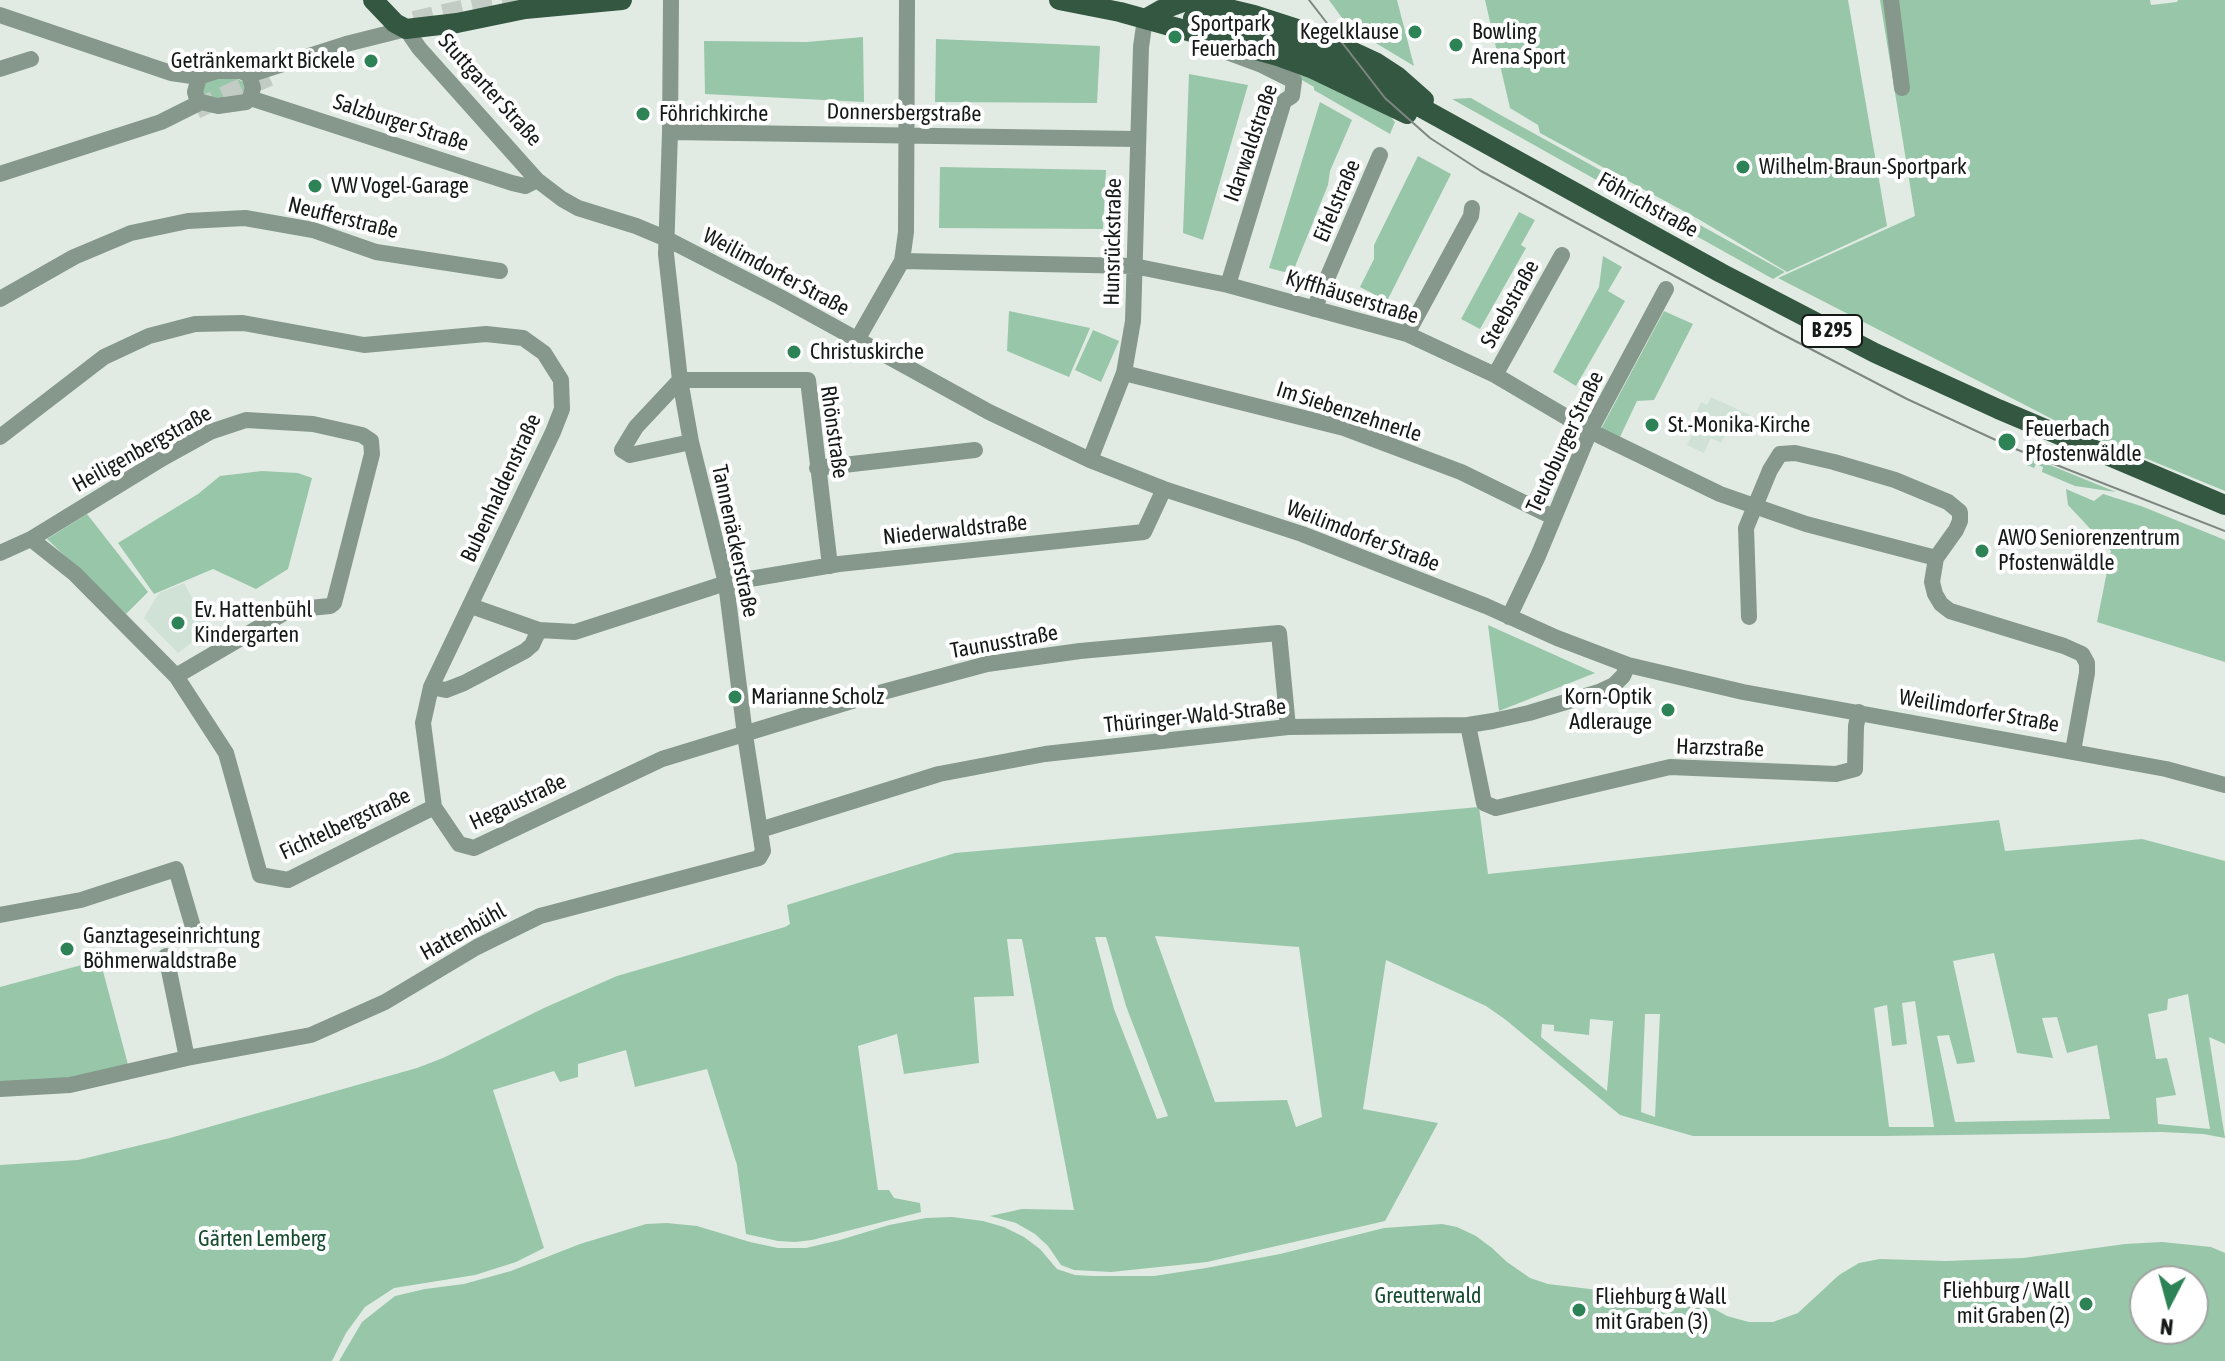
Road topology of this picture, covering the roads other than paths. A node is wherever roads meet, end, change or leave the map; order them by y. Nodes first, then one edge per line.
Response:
1 (373, 0) edge
2 (622, 0) edge
3 (671, 0) edge
4 (907, 0) edge
5 (1059, 0) edge
6 (1891, 0) edge
7 (1162, 11) edge
8 (0, 15) edge
9 (406, 29) junction
10 (31, 59) dead end
11 (0, 69) edge
12 (249, 75) junction
13 (199, 77) junction
14 (1902, 88) dead end
15 (250, 98) junction
16 (201, 102) junction
17 (670, 132) junction
18 (905, 134) junction
19 (1475, 136) junction
20 (1137, 139) junction
21 (1380, 155) dead end
22 (0, 174) edge
23 (537, 180) junction
24 (1472, 208) dead end
25 (667, 239) junction
26 (1562, 255) dead end
27 (902, 261) junction
28 (1134, 266) junction
29 (500, 271) dead end
30 (1228, 285) junction
31 (1666, 289) dead end
32 (0, 299) edge
33 (1314, 309) junction
34 (1407, 334) junction
35 (857, 340) junction
36 (1124, 373) junction
37 (1495, 375) junction
38 (680, 380) junction
39 (1590, 431) junction
40 (0, 437) edge
41 (691, 442) junction
42 (975, 450) dead end
43 (1090, 460) junction
44 (817, 468) junction
45 (1164, 489) junction
46 (2219, 501) edge
47 (1755, 506) junction
48 (1553, 517) junction
49 (31, 539) junction
50 (0, 553) edge
51 (1936, 558) junction
52 (830, 566) junction
53 (726, 583) junction
54 (471, 606) junction
55 (1509, 617) junction
56 (1749, 617) dead end
57 (539, 630) junction
58 (1628, 665) junction
59 (176, 676) junction
60 (431, 687) junction
61 (1859, 712) junction
62 (1468, 725) junction
63 (1288, 727) junction
64 (745, 735) junction
65 (2073, 751) junction
66 (2225, 785) edge
67 (434, 807) junction
68 (760, 830) junction
69 (763, 851) joint
70 (0, 915) edge
71 (193, 927) dead end
72 (166, 956) dead end
73 (187, 1058) junction
74 (0, 1089) edge

1 - 9 main road, Stuttgarter Straße
2 - 9 main road
3 - 17 street, Tannenäckerstraße
4 - 18 street
5 - 7 main road, Föhrichstraße
6 - 14 street
7 - 19 main road
7 - 19 main road, Föhrichstraße / B 295
7 - 20 street, Hunsrückstraße
7 - 30 street, Idarwaldstraße
8 - 13 street
9 - 12 street
9 - 23 street, Stuttgarter Straße
10 - 11 street
12 - 13 street
12 - 15 street
13 - 16 street
15 - 16 street
15 - 23 street, Salzburger Straße
16 - 22 street
17 - 18 street, Donnersbergstraße
17 - 25 street, Tannenäckerstraße
18 - 20 street, Donnersbergstraße
18 - 27 street
19 - 46 main road, Föhrichstraße / B 295
20 - 28 street, Hunsrückstraße
21 - 33 street, Eifelstraße
23 - 25 street, Weilimdorfer Straße
24 - 34 street
25 - 35 street, Weilimdorfer Straße
25 - 38 street, Tannenäckerstraße
26 - 37 street, Steebstraße
27 - 28 street, Kyffhäuserstraße
27 - 35 street
28 - 30 street, Kyffhäuserstraße
28 - 36 street, Hunsrückstraße
29 - 32 street, Neufferstraße
30 - 33 street, Kyffhäuserstraße
31 - 39 street, Teutoburger Straße
33 - 34 street, Kyffhäuserstraße
34 - 37 street, Kyffhäuserstraße
35 - 43 street, Weilimdorfer Straße
36 - 43 street, Hunsrückstraße
36 - 48 street, Im Siebenzehnerle
37 - 39 street, Kyffhäuserstraße
38 - 41 street, Tannenäckerstraße
38 - 41 street
38 - 44 street, Rhönstraße
39 - 47 street, Kyffhäuserstraße
39 - 48 street, Teutoburger Straße
40 - 54 street, Bubenhaldenstraße
41 - 53 street, Tannenäckerstraße
42 - 44 street
43 - 45 street, Weilimdorfer Straße
44 - 52 street, Rhönstraße
45 - 52 street, Niederwaldstraße
45 - 55 street, Weilimdorfer Straße
47 - 51 street, Kyffhäuserstraße
47 - 51 street
47 - 56 street
48 - 55 street, Teutoburger Straße
49 - 50 street, Heiligenbergstraße
49 - 59 street, Fichtelbergstraße
49 - 59 street, Heiligenbergstraße
51 - 65 street
52 - 53 street, Niederwaldstraße
53 - 57 street, Niederwaldstraße
53 - 64 street, Tannenäckerstraße
54 - 57 street, Niederwaldstraße
54 - 60 street, Hegaustraße
55 - 58 street, Weilimdorfer Straße
57 - 60 street
58 - 61 street, Weilimdorfer Straße
58 - 62 street, Thüringer-Wald-Straße
59 - 67 street, Fichtelbergstraße
60 - 67 street, Hegaustraße
61 - 62 street, Harzstraße
61 - 65 street, Weilimdorfer Straße
62 - 63 street, Thüringer-Wald-Straße
63 - 64 street, Taunusstraße
63 - 68 street, Thüringer-Wald-Straße
64 - 67 street, Hegaustraße
64 - 68 street, Tannenäckerstraße
65 - 66 street, Weilimdorfer Straße
68 - 69 street, Tannenäckerstraße
69 - 73 street, Hattenbühl
70 - 71 street
72 - 73 street
73 - 74 street, Hattenbühl

